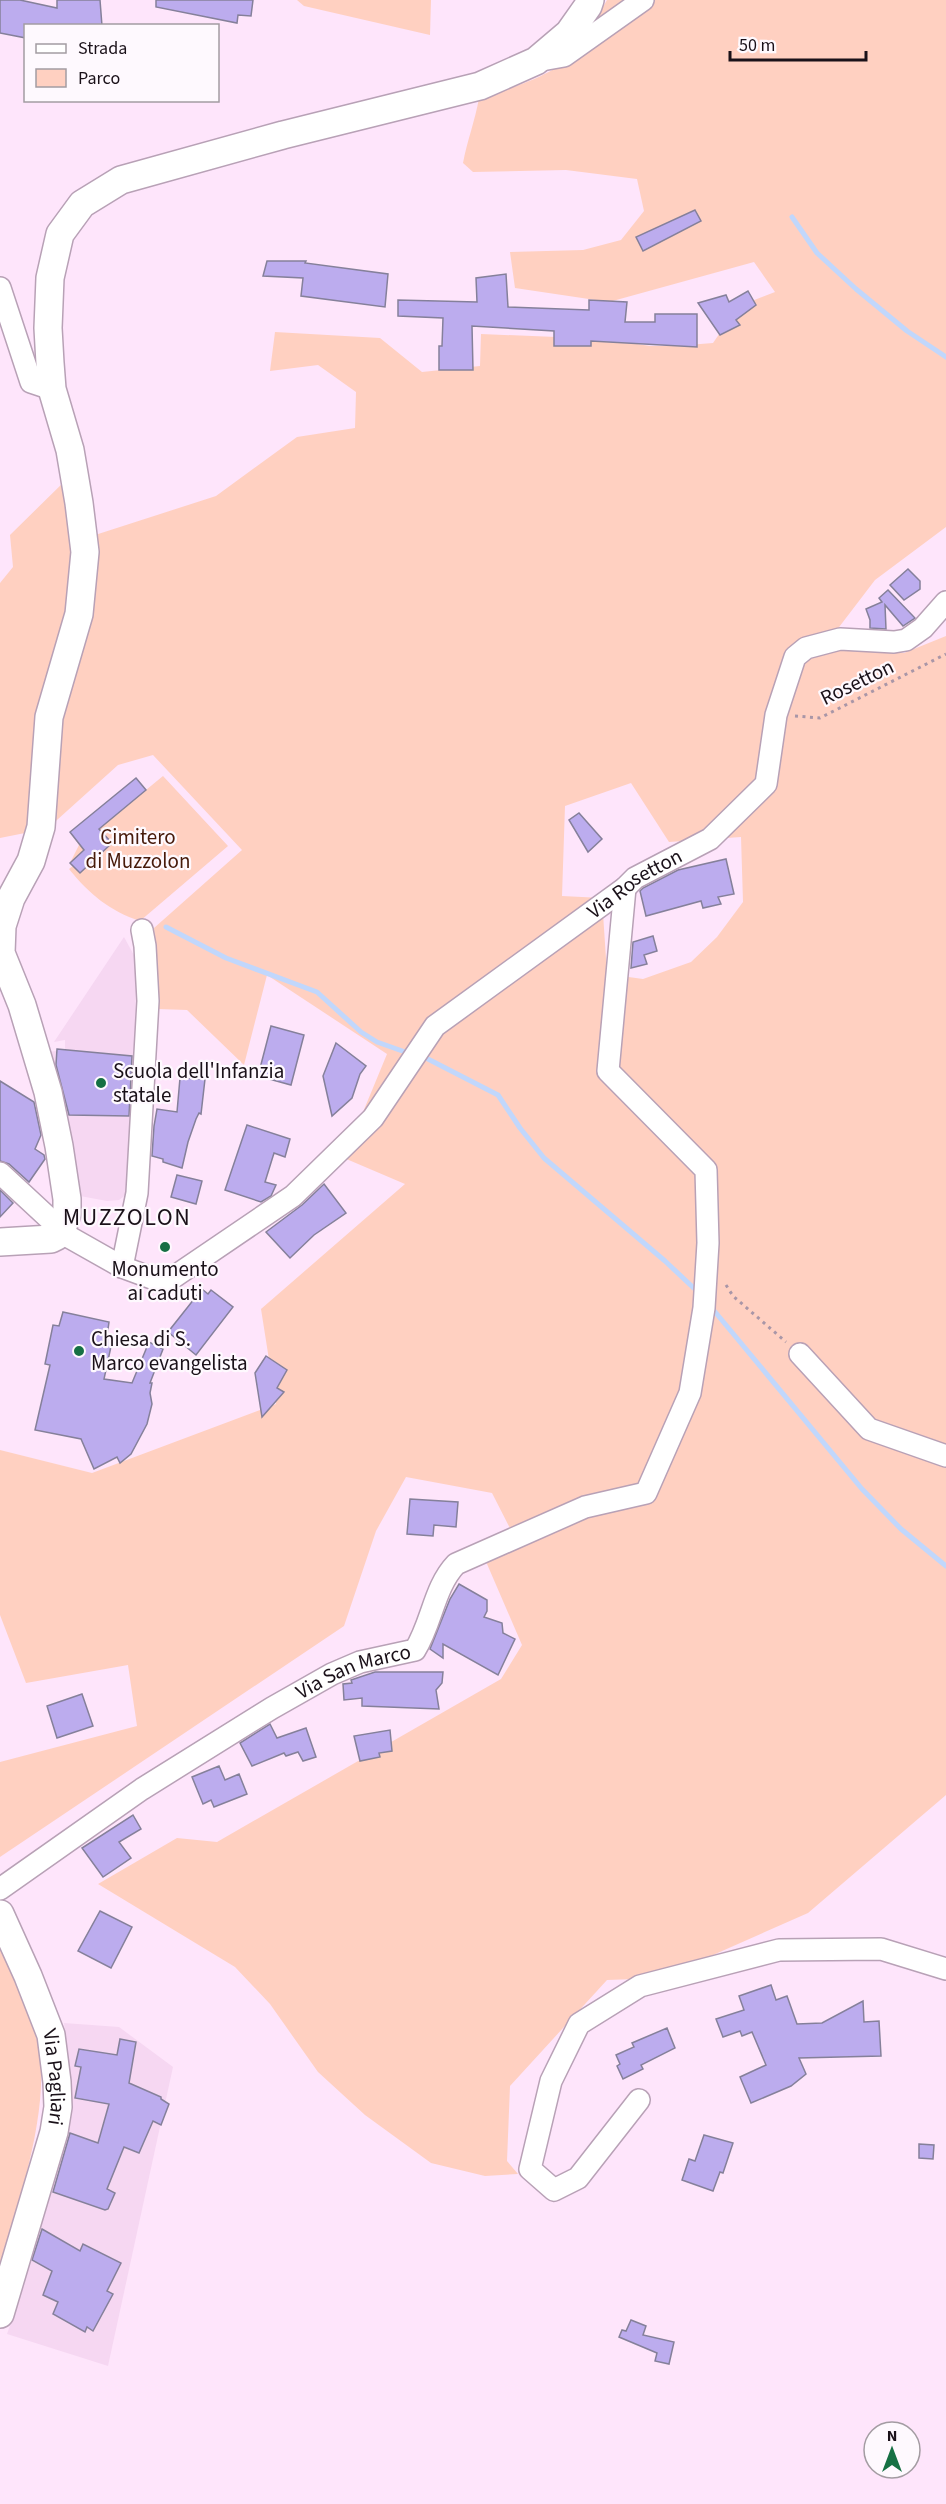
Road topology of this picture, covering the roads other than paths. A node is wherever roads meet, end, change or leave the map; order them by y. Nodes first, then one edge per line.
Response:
1 (590, 0) edge
2 (643, 0) edge
3 (536, 61) junction
4 (0, 288) edge
5 (52, 389) junction
6 (946, 602) edge
7 (625, 888) junction
8 (142, 930) dead end
9 (0, 1173) edge
10 (57, 1234) junction
11 (0, 1242) edge
12 (122, 1267) junction
13 (800, 1354) road end
14 (946, 1456) edge
15 (0, 1889) edge
16 (0, 1914) edge
17 (946, 1969) edge
18 (639, 2100) dead end
19 (0, 2314) edge

1 - 3 street
2 - 3 street
3 - 5 street
4 - 5 street
5 - 10 street
6 - 7 street, Via Rosetton
7 - 12 street, Via Rosetton
7 - 15 street, Via San Marco
8 - 12 street
9 - 10 street
10 - 11 street
10 - 12 street
13 - 14 street
16 - 19 street, Via Pagliari
17 - 18 street

